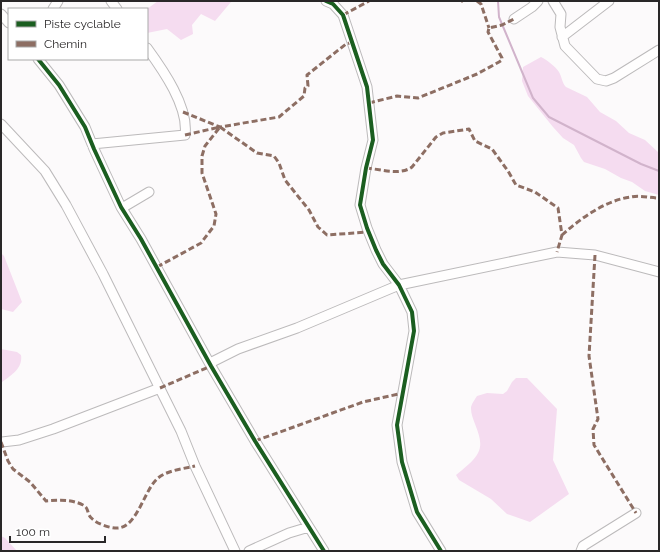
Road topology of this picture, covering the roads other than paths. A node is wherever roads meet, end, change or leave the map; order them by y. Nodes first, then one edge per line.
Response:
1 (326, 1) edge
2 (538, 1) edge
3 (553, 1) edge
4 (609, 1) edge
5 (514, 19) dead end
6 (562, 37) junction
7 (148, 49) edge
8 (659, 50) edge
9 (39, 60) edge
10 (1, 124) edge
11 (92, 144) junction
12 (149, 192) dead end
13 (122, 208) junction
14 (659, 272) edge
15 (400, 285) junction
16 (210, 363) junction
17 (160, 388) junction
18 (2, 442) edge
19 (636, 513) dead end
20 (309, 527) junction
21 (236, 551) edge
22 (249, 551) edge
23 (324, 551) edge
24 (441, 551) edge
25 (581, 551) edge

1 - 15 street
2 - 5 street
3 - 6 street
4 - 6 street
6 - 8 street
7 - 11 street
9 - 11 street
10 - 17 street
11 - 13 street
12 - 13 street
13 - 16 street
14 - 15 street
15 - 16 street
15 - 24 street
16 - 20 street
17 - 18 street
17 - 21 street
19 - 25 street
20 - 22 street
20 - 23 street

